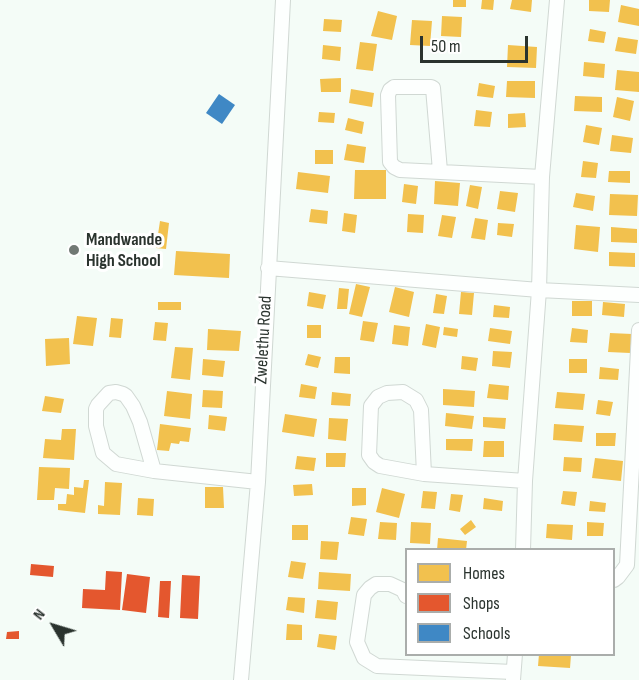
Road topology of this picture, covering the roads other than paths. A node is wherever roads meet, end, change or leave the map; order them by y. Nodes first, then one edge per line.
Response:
1 (283, 0) edge
2 (557, 0) edge
3 (440, 171) junction
4 (542, 177) junction
5 (268, 268) junction
6 (539, 290) junction
7 (639, 295) edge
8 (639, 330) edge
9 (154, 471) junction
10 (424, 474) junction
11 (525, 480) junction
12 (258, 482) junction
13 (523, 548) edge
14 (615, 579) edge
15 (405, 594) edge
16 (515, 656) edge
17 (406, 661) edge
18 (513, 676) edge
19 (241, 680) edge

1 - 5 street, Zwelethu Road
2 - 4 street
3 - 3 street
3 - 4 street
4 - 6 street
5 - 6 street
5 - 12 street, Zwelethu Road
6 - 7 street
6 - 11 street
8 - 14 street
9 - 9 street
9 - 12 street
10 - 10 street
10 - 11 street
11 - 13 street
12 - 19 street, Zwelethu Road
15 - 17 street
16 - 18 street
17 - 18 street

